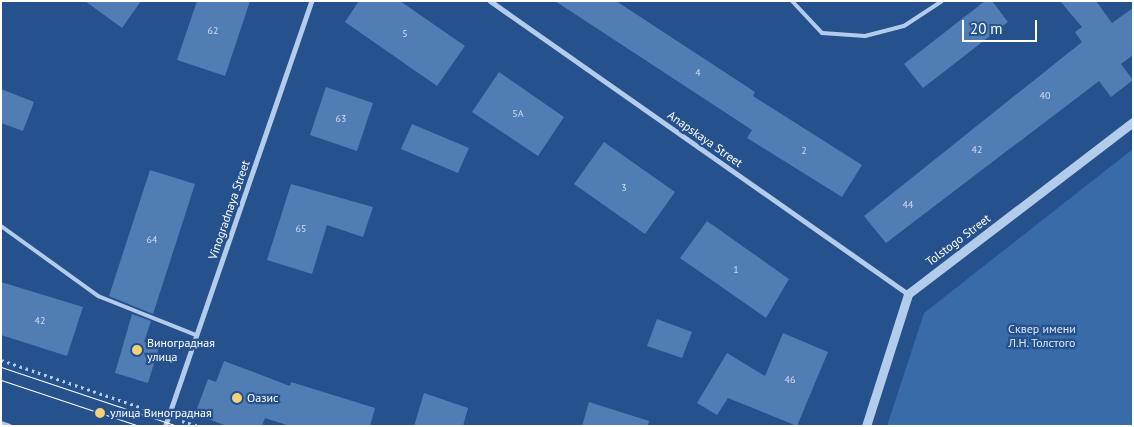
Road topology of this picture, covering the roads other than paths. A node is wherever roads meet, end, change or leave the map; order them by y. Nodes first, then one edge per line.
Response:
1 (310, 1) edge
2 (490, 1) edge
3 (792, 1) edge
4 (942, 1) edge
5 (1133, 122) edge
6 (1, 226) edge
7 (908, 294) junction
8 (196, 335) junction
9 (1, 423) edge
10 (10, 426) edge
11 (165, 426) edge
12 (866, 426) edge

1 - 8 street, Vinogradnaya Street
2 - 7 street, Anapskaya Street
3 - 4 lane
5 - 7 street, Tolstogo Street
6 - 8 lane
7 - 12 street
8 - 11 street, Vinogradnaya Street
9 - 10 lane

